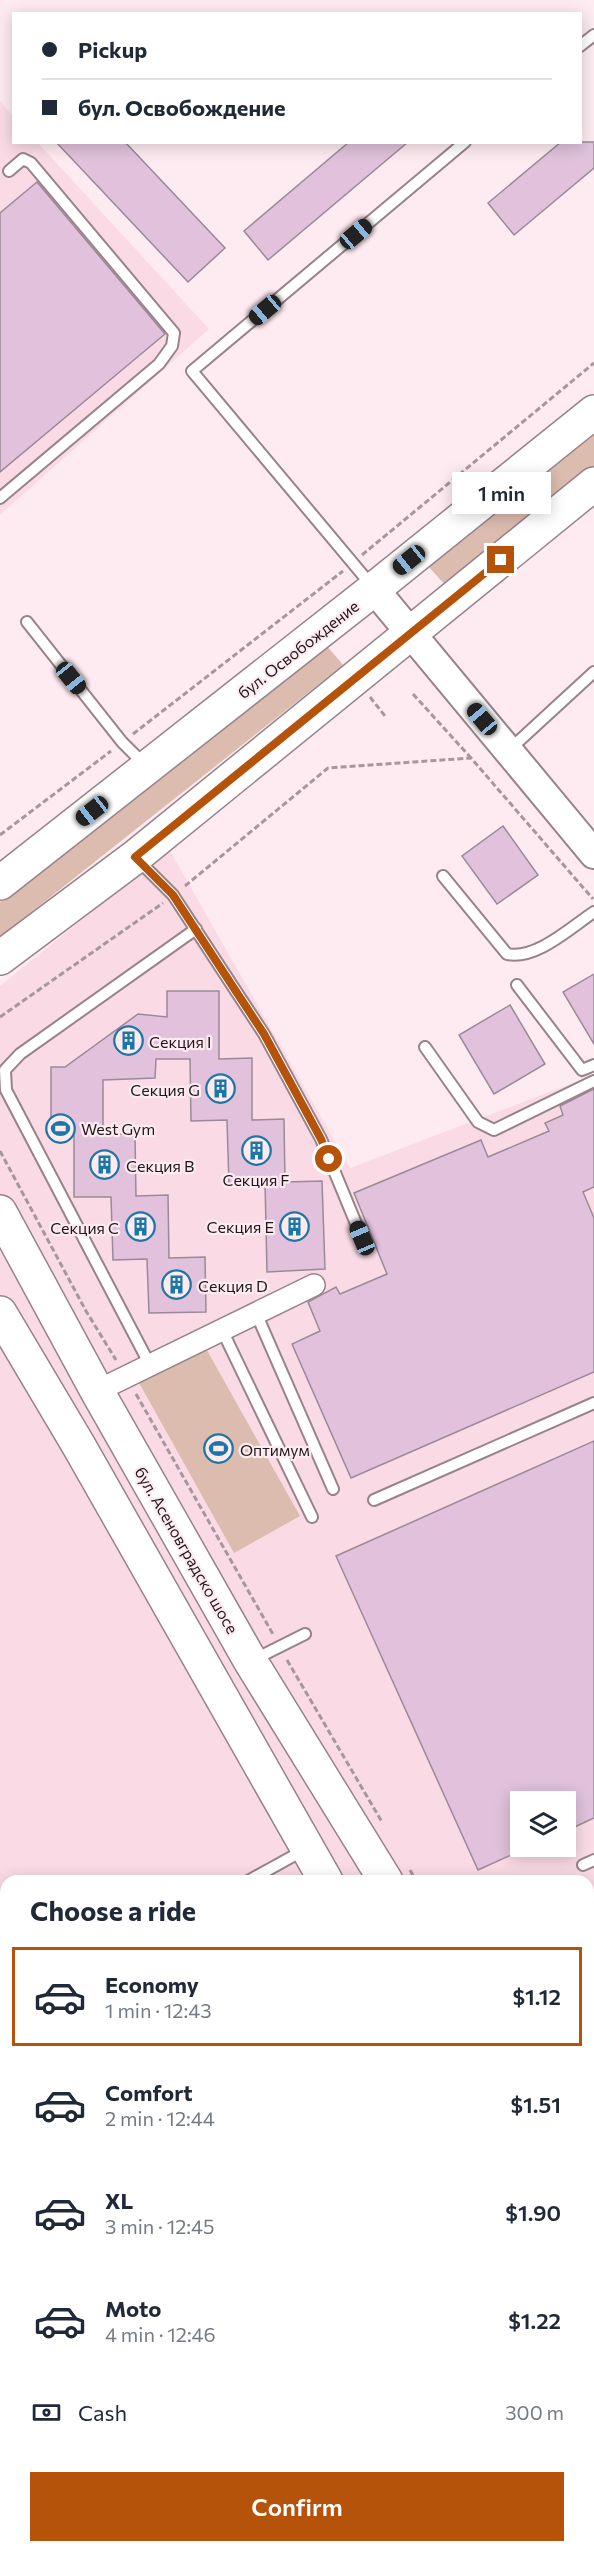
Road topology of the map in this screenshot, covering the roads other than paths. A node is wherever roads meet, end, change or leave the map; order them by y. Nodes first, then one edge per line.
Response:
1 (594, 35) edge
2 (582, 44) edge
3 (463, 144) edge
4 (9, 171) dead end
5 (594, 412) edge
6 (594, 484) edge
7 (0, 498) edge
8 (374, 589) junction
9 (27, 622) dead end
10 (410, 634) junction
11 (594, 672) edge
12 (508, 751) junction
13 (147, 767) junction
14 (594, 854) edge
15 (135, 857) junction
16 (443, 876) dead end
17 (0, 884) edge
18 (594, 912) edge
19 (196, 928) junction
20 (0, 958) edge
21 (517, 985) dead end
22 (424, 1047) dead end
23 (594, 1065) edge
24 (594, 1081) edge
25 (0, 1212) edge
26 (362, 1238) dead end
27 (314, 1285) dead end
28 (0, 1313) edge
29 (256, 1313) junction
30 (222, 1330) junction
31 (150, 1365) junction
32 (97, 1391) junction
33 (594, 1403) edge
34 (333, 1488) dead end
35 (374, 1500) dead end
36 (312, 1518) dead end
37 (305, 1634) dead end
38 (250, 1662) junction
39 (307, 1848) junction
40 (594, 1860) edge
41 (582, 1865) dead end
42 (396, 1871) edge
43 (265, 1875) edge
44 (323, 1875) edge

1 - 2 lane
3 - 8 lane
4 - 7 lane
5 - 8 main road, бул. Освобождение
6 - 10 main road
8 - 10 street
8 - 13 main road, бул. Освобождение
9 - 13 lane
10 - 12 street
10 - 15 main road
11 - 12 lane
12 - 14 street
13 - 17 main road, бул. Освобождение
15 - 19 lane
15 - 20 main road
16 - 18 lane
19 - 26 lane
19 - 31 lane
21 - 23 lane
22 - 24 lane
25 - 32 main road, бул. Асеновградско шосе
27 - 29 street
28 - 39 main road
29 - 30 street
29 - 34 lane
30 - 31 street
30 - 36 lane
31 - 32 street
32 - 38 main road, бул. Асеновградско шосе
33 - 35 lane
37 - 38 lane
38 - 42 main road, бул. Асеновградско шосе
39 - 43 lane
39 - 44 main road
40 - 41 lane

